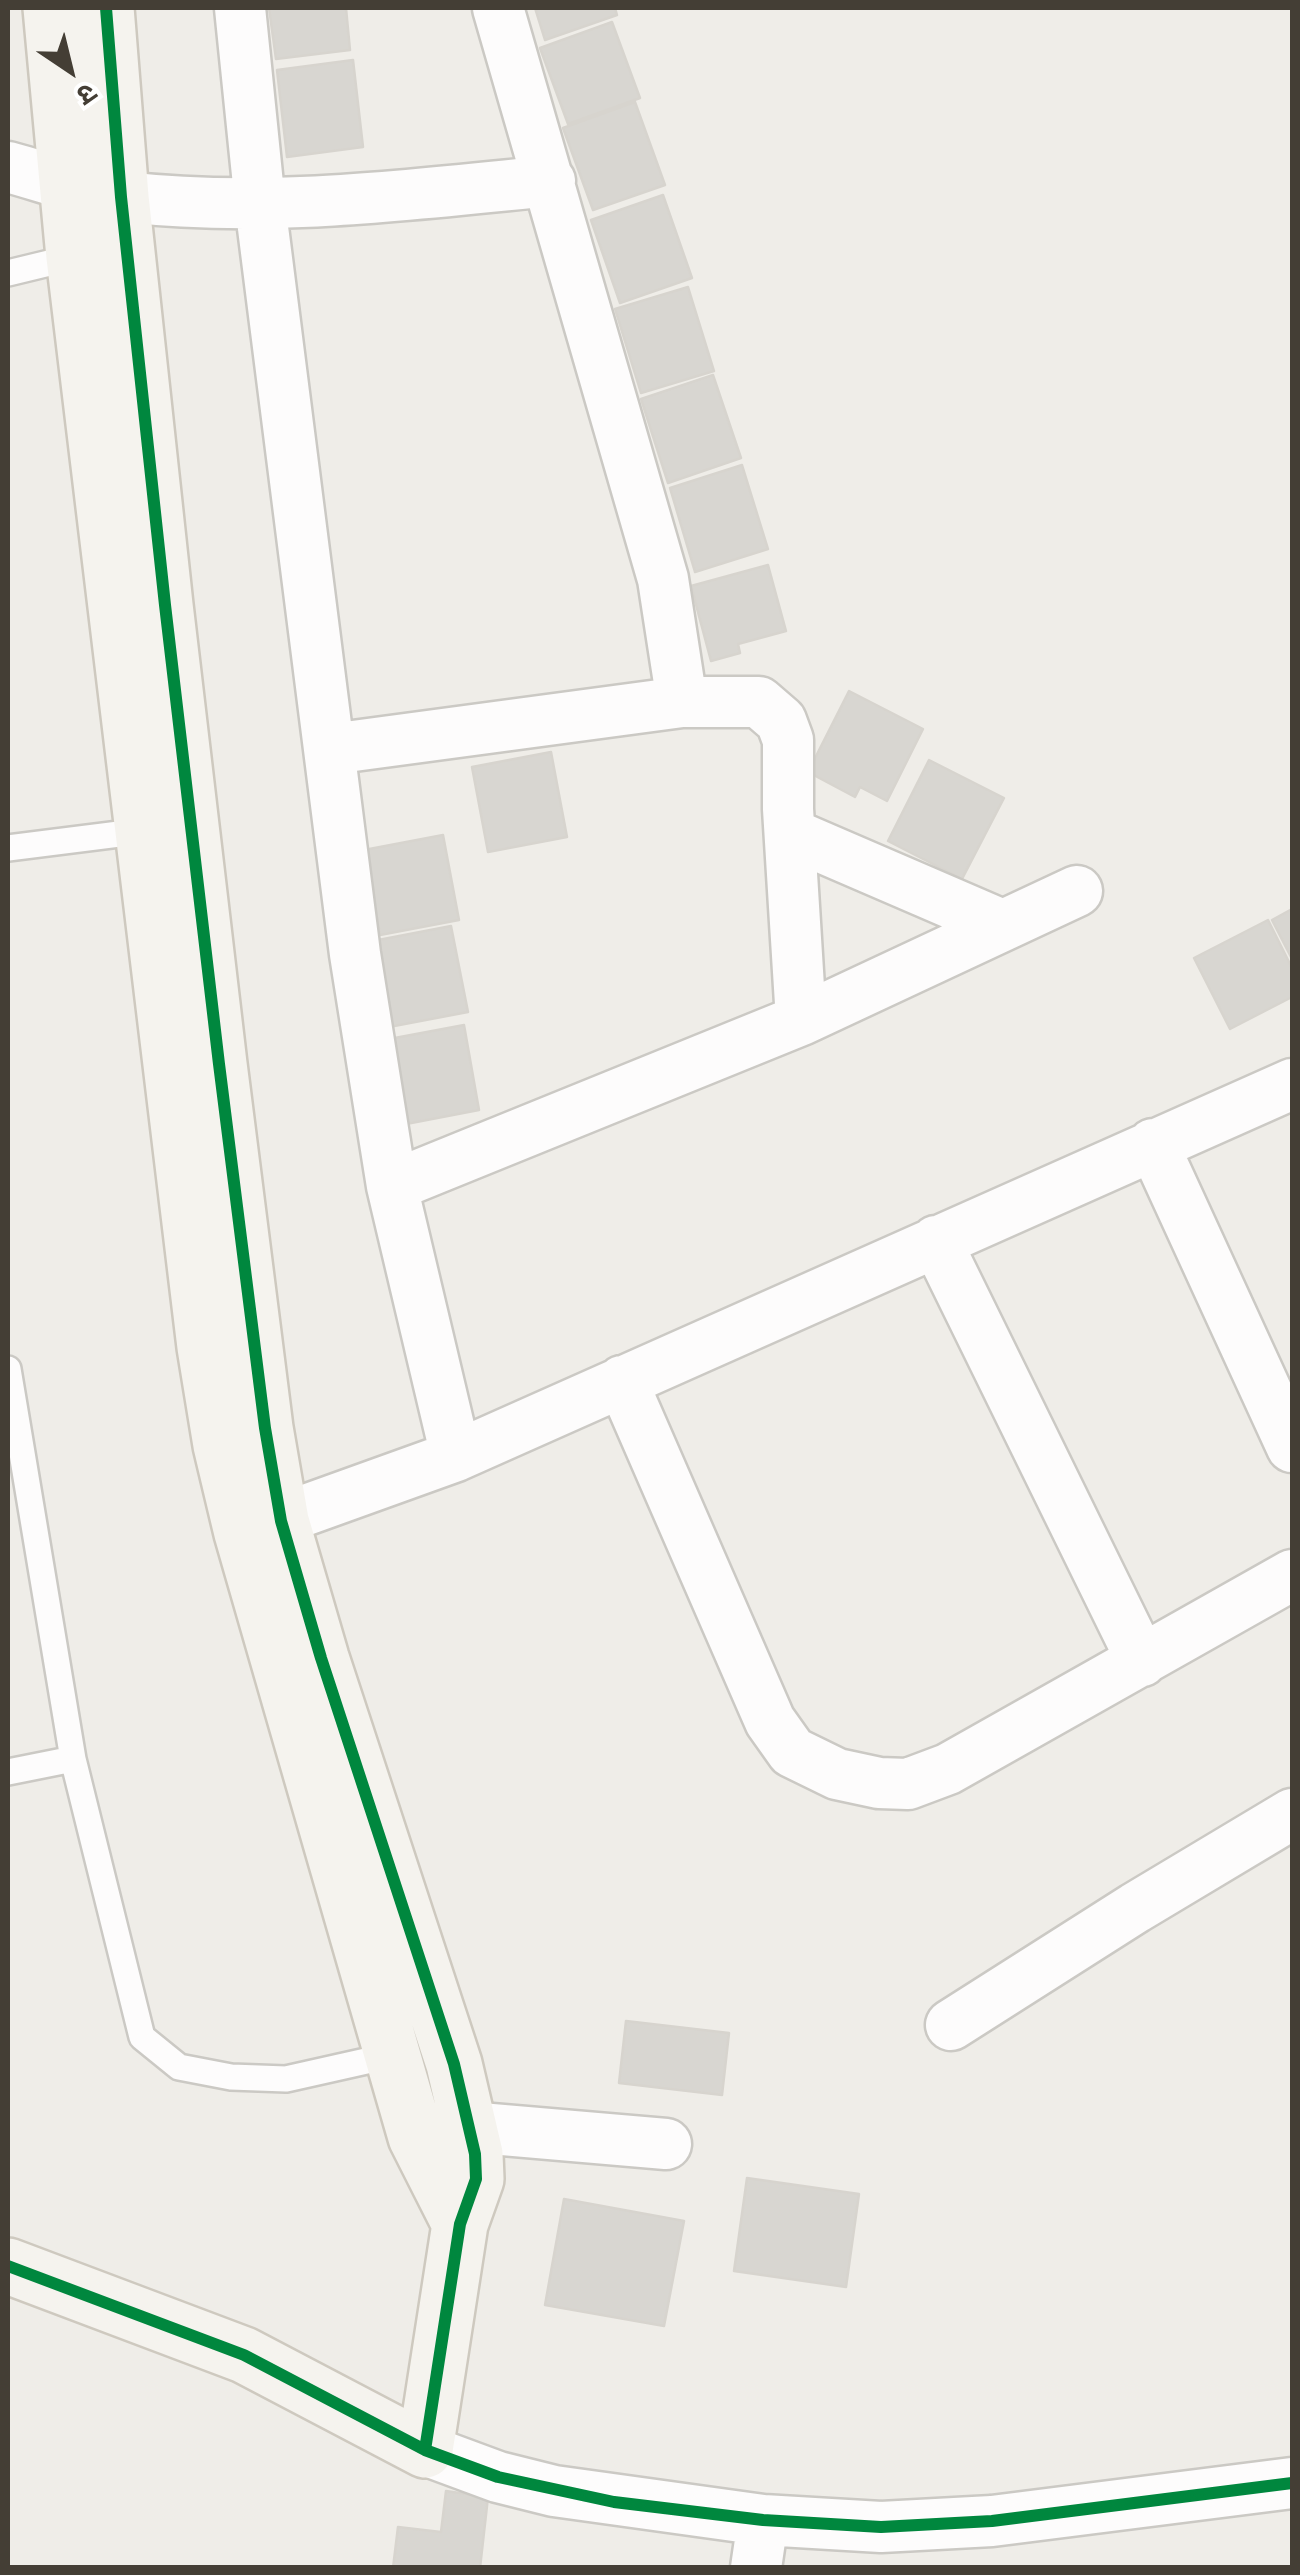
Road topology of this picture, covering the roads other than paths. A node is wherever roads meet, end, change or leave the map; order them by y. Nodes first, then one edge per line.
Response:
1 (52, 8) edge
2 (106, 8) edge
3 (240, 8) edge
4 (498, 8) edge
5 (8, 166) edge
6 (550, 181) junction
7 (67, 184) junction
8 (121, 197) junction
9 (260, 204) junction
10 (74, 256) junction
11 (8, 273) edge
12 (682, 702) junction
13 (331, 750) junction
14 (143, 831) junction
15 (791, 834) junction
16 (8, 848) edge
17 (1077, 890) dead end
18 (1002, 926) junction
19 (801, 1020) junction
20 (1292, 1084) edge
21 (1153, 1144) junction
22 (392, 1186) junction
23 (936, 1242) junction
24 (8, 1369) edge
25 (622, 1381) junction
26 (1292, 1447) edge
27 (456, 1456) junction
28 (261, 1527) junction
29 (1292, 1574) edge
30 (1142, 1661) junction
31 (73, 1759) junction
32 (8, 1772) edge
33 (1292, 1814) edge
34 (951, 2024) dead end
35 (393, 2055) junction
36 (468, 2127) junction
37 (666, 2144) dead end
38 (460, 2224) junction
39 (8, 2266) edge
40 (425, 2450) junction
41 (1292, 2483) edge
42 (760, 2544) edge

1 - 7 street
2 - 8 street
3 - 9 street
4 - 6 street
5 - 7 street
6 - 9 street
6 - 12 street
7 - 8 street
7 - 10 street
8 - 9 street
8 - 28 street
9 - 13 street
10 - 11 lane
10 - 14 street
12 - 13 street
12 - 15 street
13 - 22 street
14 - 16 lane
14 - 28 street
15 - 18 street
15 - 19 street
17 - 18 street
18 - 19 street
19 - 22 street
20 - 21 street
21 - 23 street
21 - 26 street
22 - 27 street
23 - 25 street
23 - 30 street
24 - 31 lane
25 - 27 street
25 - 30 street
27 - 28 street
28 - 35 street
28 - 36 street
29 - 30 street
31 - 32 lane
31 - 35 lane
33 - 34 street
35 - 38 street
36 - 37 street
36 - 38 street
38 - 40 street
39 - 40 street
40 - 42 street
41 - 42 street

